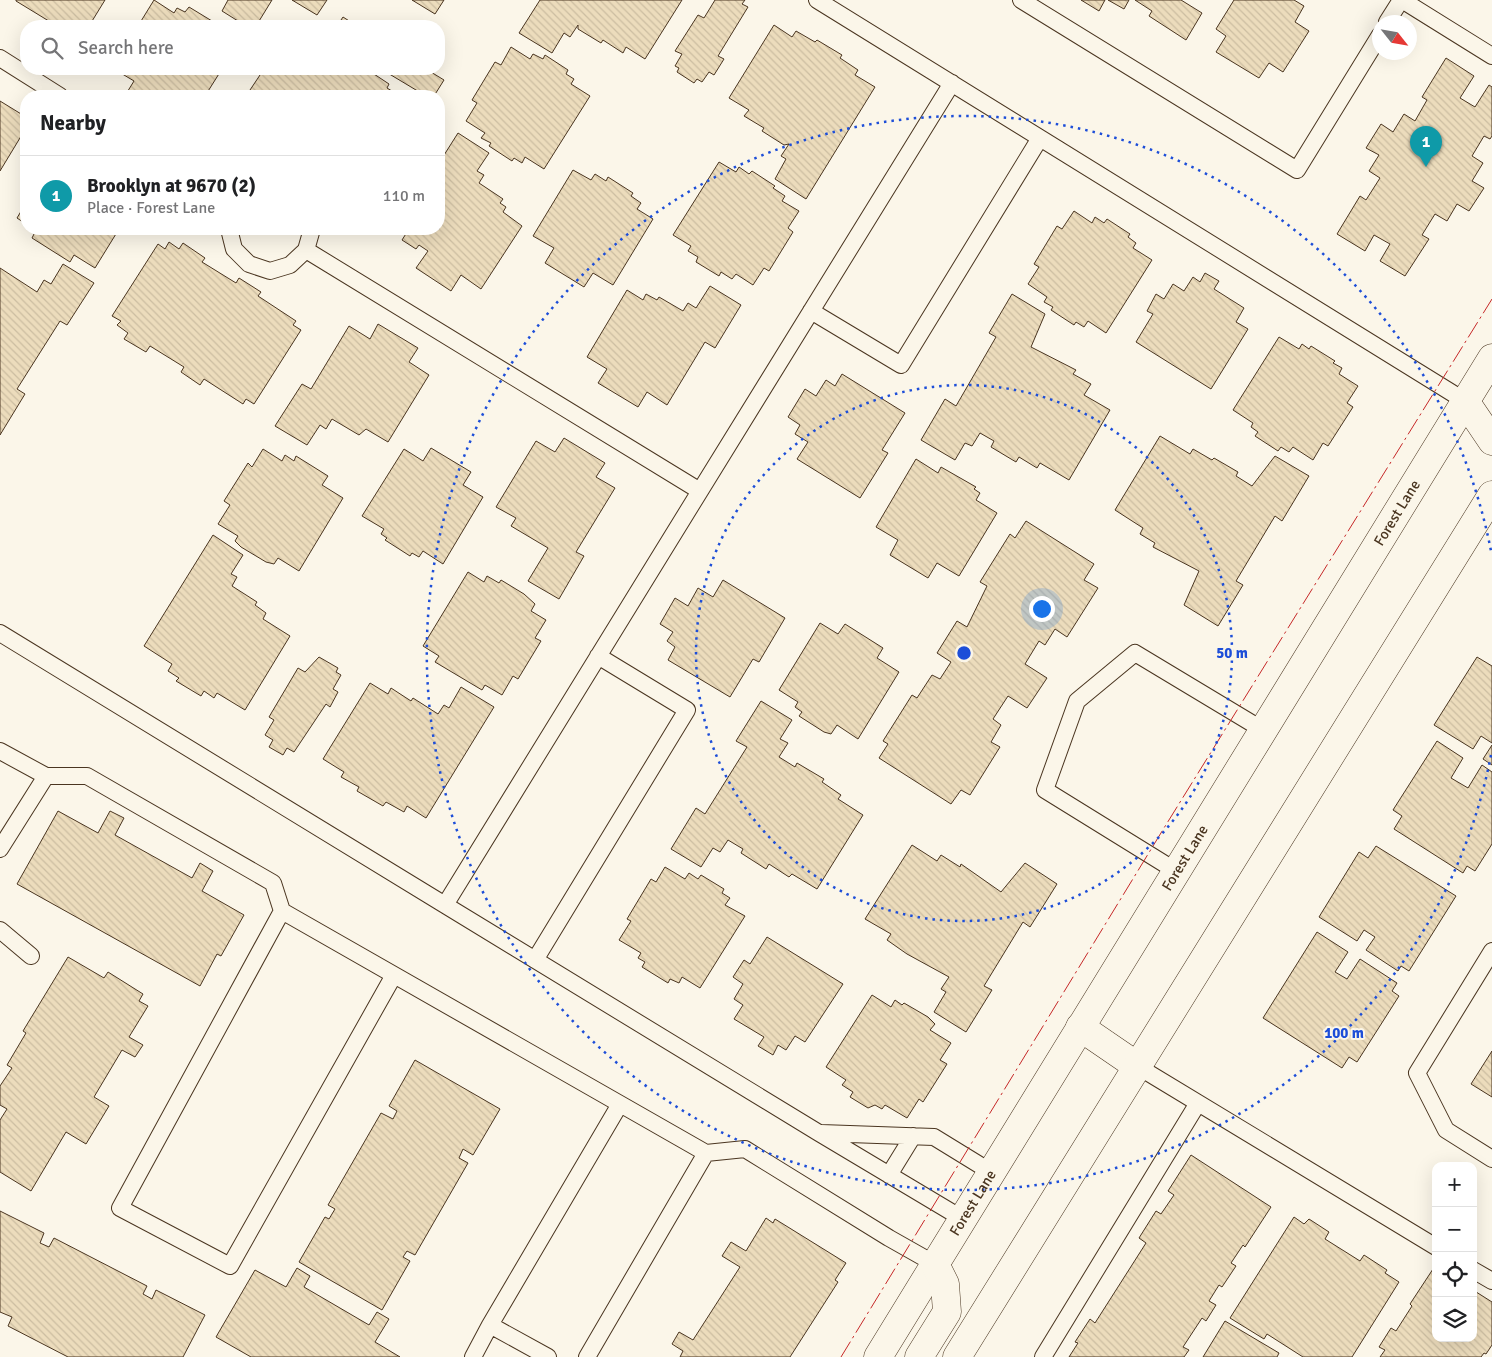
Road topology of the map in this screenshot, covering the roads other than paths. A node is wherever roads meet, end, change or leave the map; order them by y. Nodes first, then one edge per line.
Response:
1 (818, 0) edge
2 (1021, 0) edge
3 (1401, 0) edge
4 (1391, 15) edge
5 (1372, 48) edge
6 (1492, 56) edge
7 (0, 58) edge
8 (20, 71) edge
9 (27, 75) edge
10 (952, 83) junction
11 (51, 90) edge
12 (1040, 138) junction
13 (230, 235) edge
14 (310, 235) edge
15 (306, 250) junction
16 (811, 311) junction
17 (1492, 358) edge
18 (1465, 401) junction
19 (1492, 407) edge
20 (1492, 441) edge
21 (700, 491) junction
22 (1492, 495) edge
23 (0, 633) edge
24 (598, 656) junction
25 (1263, 730) junction
26 (0, 751) edge
27 (46, 776) junction
28 (0, 849) edge
29 (1176, 871) junction
30 (445, 905) junction
31 (282, 911) junction
32 (0, 930) edge
33 (1492, 952) edge
34 (31, 956) dead end
35 (535, 960) junction
36 (394, 975) junction
37 (1080, 1027) junction
38 (1137, 1066) junction
39 (1198, 1103) junction
40 (620, 1104) junction
41 (819, 1133) junction
42 (913, 1136) junction
43 (706, 1154) junction
44 (1492, 1159) edge
45 (991, 1172) junction
46 (889, 1175) junction
47 (963, 1219) junction
48 (1432, 1245) edge
49 (935, 1264) junction
50 (1477, 1272) edge
51 (1492, 1281) edge
52 (490, 1325) junction
53 (473, 1357) edge
54 (548, 1357) edge
55 (587, 1357) edge
56 (878, 1357) edge
57 (919, 1357) edge
58 (957, 1357) edge
59 (1043, 1357) edge

1 - 10 lane
2 - 5 lane
3 - 4 lane
3 - 6 lane
7 - 8 lane
9 - 11 lane
10 - 12 lane
10 - 16 lane
12 - 16 lane
12 - 18 lane
13 - 15 lane
14 - 15 lane
15 - 21 lane
16 - 21 lane
17 - 18 main road, Forest Lane
18 - 19 main road
18 - 20 main road
18 - 25 main road, Forest Lane
21 - 24 lane
22 - 38 main road
23 - 30 lane
24 - 30 lane
24 - 35 lane
25 - 29 main road, Forest Lane
25 - 29 lane
26 - 27 lane
27 - 28 lane
27 - 31 lane
29 - 37 main road, Forest Lane
30 - 35 lane
31 - 36 lane
31 - 36 lane
32 - 34 lane
33 - 44 lane
35 - 41 lane
36 - 40 lane
37 - 38 main road
37 - 45 main road, Forest Lane
38 - 39 lane
38 - 58 main road
39 - 48 lane
39 - 59 lane
40 - 43 lane
40 - 52 lane
41 - 42 lane
41 - 46 lane
42 - 45 lane
42 - 46 lane
43 - 49 lane
43 - 55 lane
45 - 47 main road, Forest Lane
46 - 47 lane
47 - 49 main road, Forest Lane
49 - 56 main road, Forest Lane
49 - 57 main road
50 - 51 lane
52 - 53 lane
52 - 54 lane

